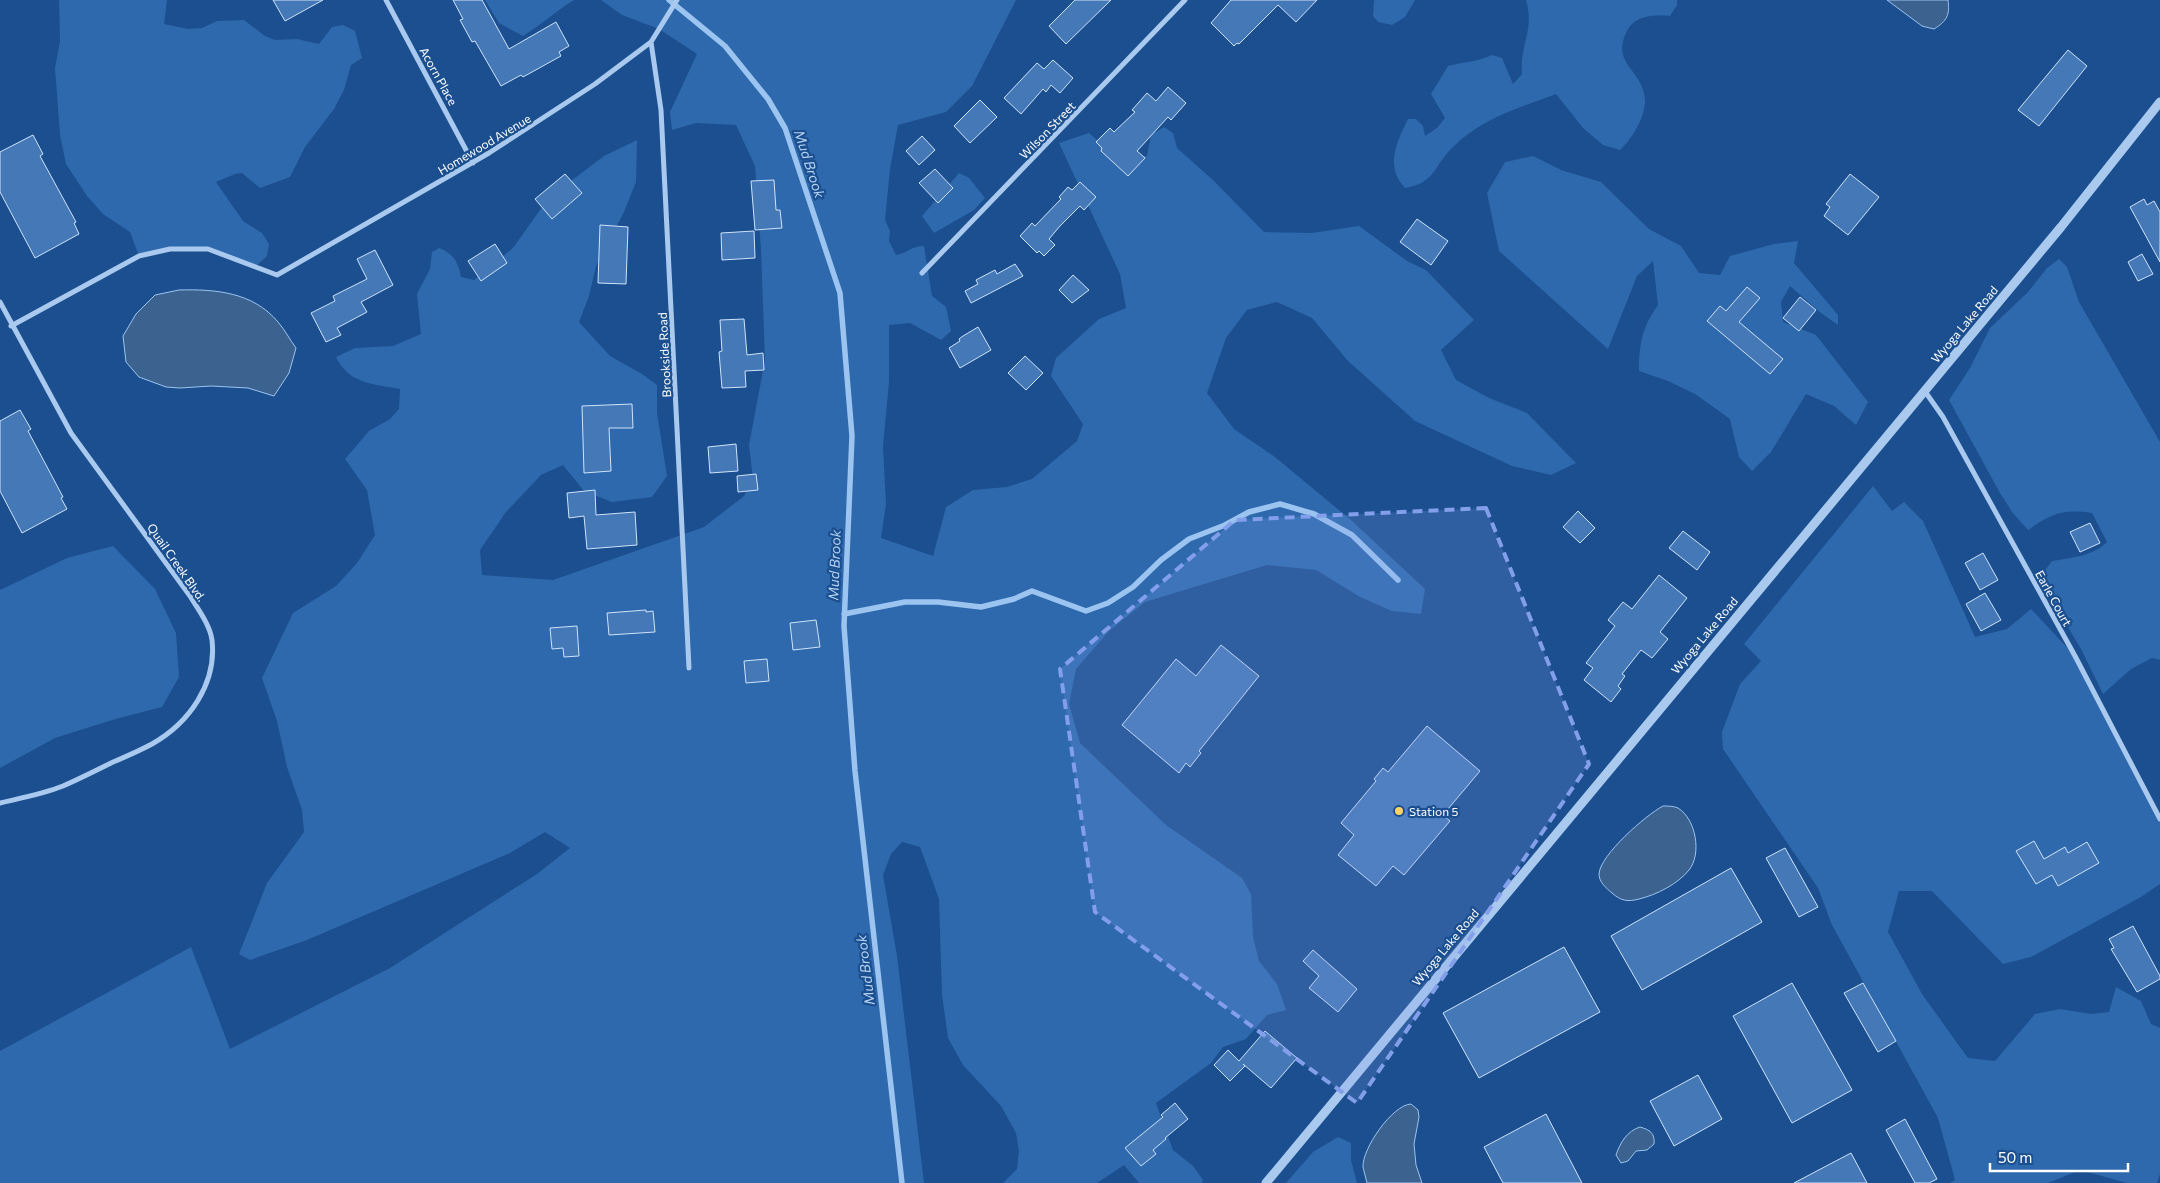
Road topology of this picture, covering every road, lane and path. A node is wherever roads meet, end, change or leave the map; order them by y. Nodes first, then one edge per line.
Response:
1 (386, 0) edge
2 (678, 0) edge
3 (1186, 0) edge
4 (651, 42) junction
5 (2160, 102) edge
6 (473, 163) junction
7 (922, 273) dead end
8 (0, 302) edge
9 (11, 326) junction
10 (1924, 390) junction
11 (688, 668) dead end
12 (0, 803) edge
13 (2160, 819) edge
14 (1266, 1183) edge

1 - 6 street, Acorn Place
2 - 4 street, Homewood Avenue
3 - 7 street, Wilson Street
4 - 6 street, Homewood Avenue
4 - 11 street, Brookside Road
5 - 10 street, Wyoga Lake Road
6 - 9 street, Homewood Avenue
8 - 9 street, Quail Creek Blvd.
9 - 12 street, Quail Creek Blvd.
10 - 13 street, Earle Court
10 - 14 street, Wyoga Lake Road

